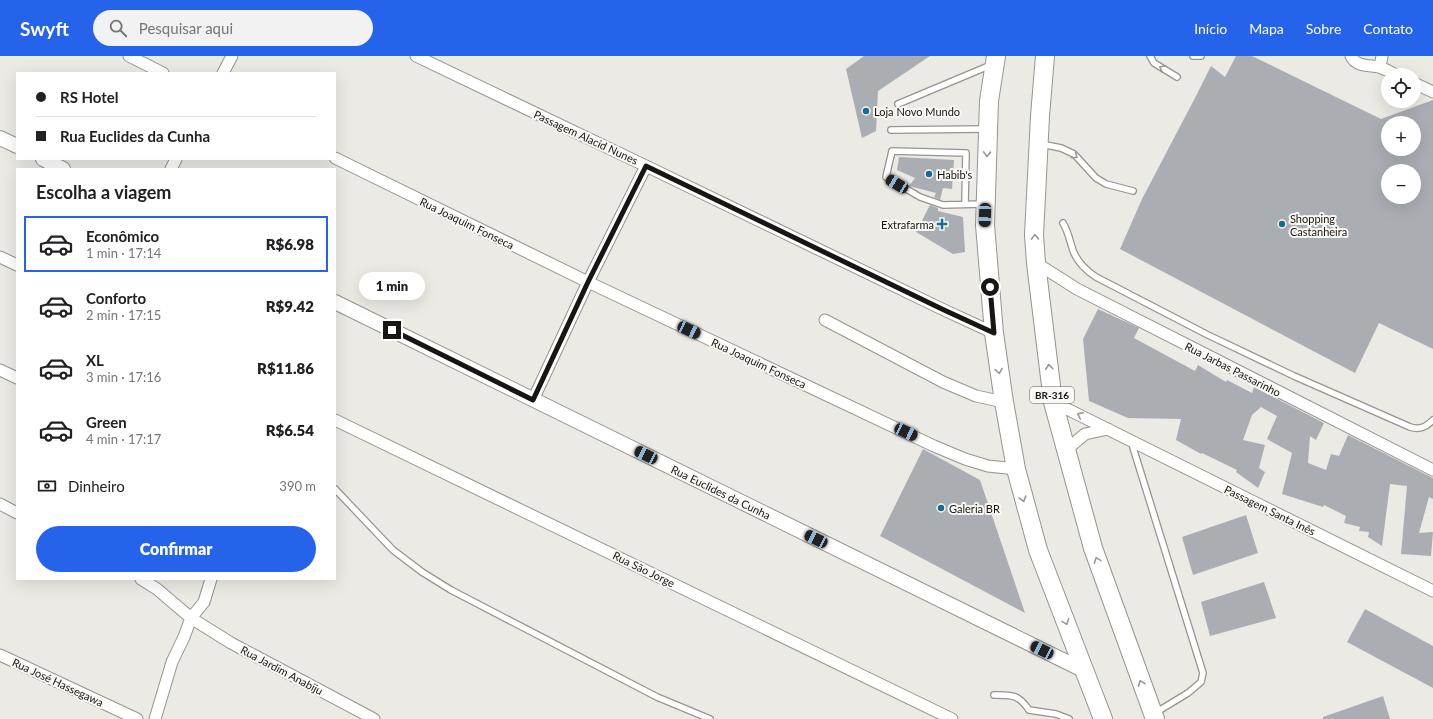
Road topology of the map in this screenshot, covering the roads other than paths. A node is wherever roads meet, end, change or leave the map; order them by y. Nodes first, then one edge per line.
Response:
1 (129, 56) edge
2 (232, 56) edge
3 (416, 56) edge
4 (1046, 56) edge
5 (1150, 56) edge
6 (1193, 56) edge
7 (1201, 56) edge
8 (1351, 56) edge
9 (1382, 56) edge
10 (995, 59) edge
11 (1380, 67) joint
12 (161, 72) edge
13 (224, 72) edge
14 (1178, 77) dead end
15 (1421, 86) edge
16 (1433, 92) edge
17 (898, 104) dead end
18 (988, 129) junction
19 (890, 130) dead end
20 (0, 138) edge
21 (1039, 144) junction
22 (16, 146) edge
23 (336, 158) edge
24 (45, 160) edge
25 (646, 166) junction
26 (61, 168) edge
27 (1133, 191) dead end
28 (965, 204) junction
29 (986, 204) junction
30 (1063, 223) dead end
31 (0, 257) edge
32 (1036, 263) junction
33 (16, 265) edge
34 (588, 282) junction
35 (336, 302) edge
36 (825, 320) dead end
37 (994, 333) junction
38 (0, 370) edge
39 (16, 378) edge
40 (533, 400) junction
41 (1004, 402) junction
42 (1053, 402) junction
43 (336, 420) edge
44 (1433, 420) edge
45 (1108, 429) junction
46 (1131, 441) junction
47 (1066, 450) junction
48 (1016, 469) junction
49 (1433, 470) edge
50 (336, 490) edge
51 (0, 504) edge
52 (16, 512) edge
53 (143, 580) edge
54 (211, 580) edge
55 (1433, 591) edge
56 (192, 618) junction
57 (0, 655) edge
58 (1085, 671) junction
59 (994, 695) dead end
60 (1154, 716) edge
61 (137, 719) edge
62 (155, 719) edge
63 (374, 719) edge
64 (710, 719) edge
65 (952, 719) edge
66 (1069, 719) edge
67 (1103, 719) edge

1 - 12 street
2 - 13 street
3 - 25 street, Passagem Alacid Nunes
4 - 21 highway, BR-316
14 -> 5 lane
6 - 7 lane
8 - 11 street
9 - 11 street
10 - 17 lane
10 - 18 highway
15 - 16 street
18 - 19 lane
18 -> 29 highway
20 - 22 street
21 -> 27 lane
32 -> 21 highway, BR-316
23 - 34 street, Rua Joaquim Fonseca
24 - 26 street
25 - 34 street
25 - 37 street, Passagem Alacid Nunes
28 - 28 lane
28 - 29 lane
29 - 37 highway
30 - 44 lane
31 - 33 street
42 -> 32 highway, BR-316
32 - 49 street, Rua Jarbas Passarinho
34 - 40 street
34 - 48 street, Rua Joaquim Fonseca
35 - 40 street, Rua Euclides da Cunha
36 - 41 street
37 -> 41 highway
38 - 39 street
40 - 58 street, Rua Euclides da Cunha
41 - 48 highway
45 -> 42 street, Passagem Santa Inês
42 - 47 highway, BR-316
43 - 65 street, Rua São Jorge
45 - 46 street, Passagem Santa Inês
45 - 47 street
46 - 55 street, Passagem Santa Inês
46 - 60 lane
60 -> 47 highway, BR-316
48 -> 58 highway
50 - 64 lane
51 - 52 street
53 - 56 street, Rua Jardim Anabiju
54 - 56 street
56 - 62 street
56 - 63 street, Rua Jardim Anabiju
57 - 61 street, Rua José Hassegawa
58 - 67 highway
59 - 66 lane

